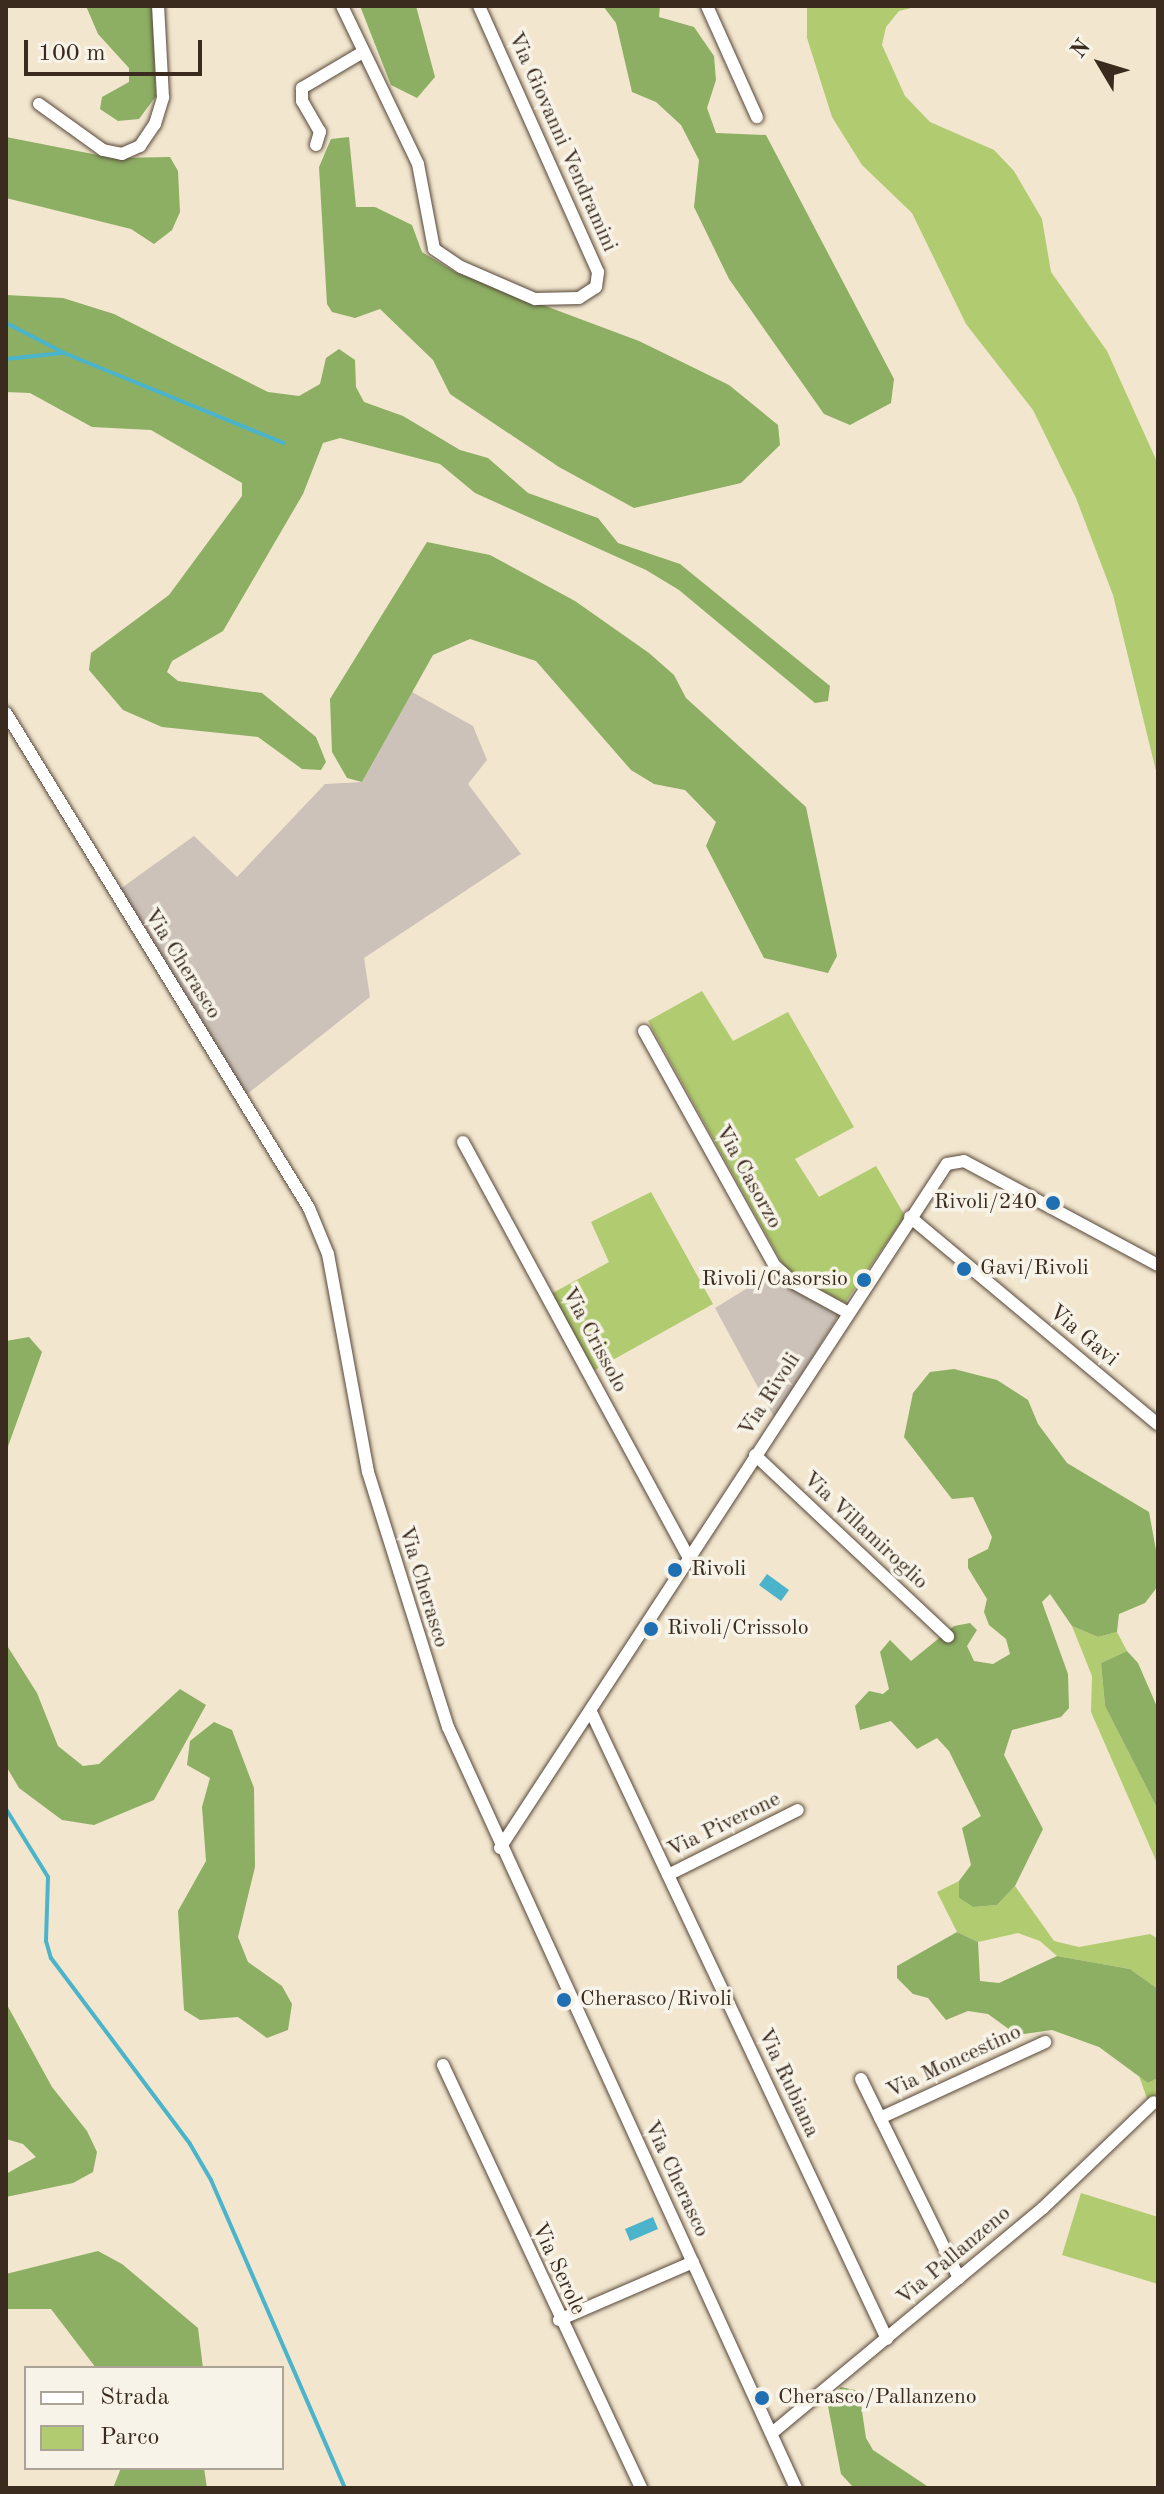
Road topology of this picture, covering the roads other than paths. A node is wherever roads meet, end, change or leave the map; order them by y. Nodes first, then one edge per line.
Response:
1 (158, 6) edge
2 (342, 6) edge
3 (479, 6) edge
4 (707, 6) edge
5 (363, 52) junction
6 (39, 104) dead end
7 (757, 117) dead end
8 (316, 145) dead end
9 (6, 713) edge
10 (644, 1031) dead end
11 (463, 1142) dead end
12 (910, 1217) junction
13 (1158, 1265) edge
14 (847, 1312) junction
15 (1158, 1424) edge
16 (755, 1455) junction
17 (689, 1558) junction
18 (948, 1636) dead end
19 (592, 1714) junction
20 (798, 1810) dead end
21 (500, 1848) junction
22 (668, 1875) junction
23 (1045, 2042) dead end
24 (443, 2065) dead end
25 (861, 2079) dead end
26 (1154, 2102) dead end
27 (880, 2118) junction
28 (693, 2262) junction
29 (959, 2278) junction
30 (559, 2320) junction
31 (887, 2339) junction
32 (772, 2433) junction
33 (641, 2488) edge
34 (796, 2488) edge

1 - 6 street
2 - 5 street, Via Giovanni Vendramini
3 - 5 street, Via Giovanni Vendramini
4 - 7 street
5 - 8 street
9 - 21 street, Via Cherasco
10 - 14 street, Via Casorzo
11 - 17 street, Via Crissolo
12 - 13 street, Via Rivoli
12 - 14 street, Via Rivoli
12 - 15 street, Via Gavi
14 - 16 street, Via Rivoli
16 - 17 street, Via Rivoli
16 - 18 street, Via Villamiroglio
17 - 19 street, Via Rivoli
19 - 21 street, Via Rivoli
19 - 22 street, Via Rubiana
20 - 22 street, Via Piverone
21 - 28 street, Via Cherasco
22 - 31 street, Via Rubiana
23 - 27 street, Via Moncestino
24 - 30 street, Via Serole
25 - 27 street
26 - 29 street, Via Pallanzeno
27 - 29 street
28 - 30 street
28 - 32 street, Via Cherasco
29 - 31 street, Via Pallanzeno
30 - 33 street, Via Serole
31 - 32 street, Via Pallanzeno
32 - 34 street, Via Cherasco

